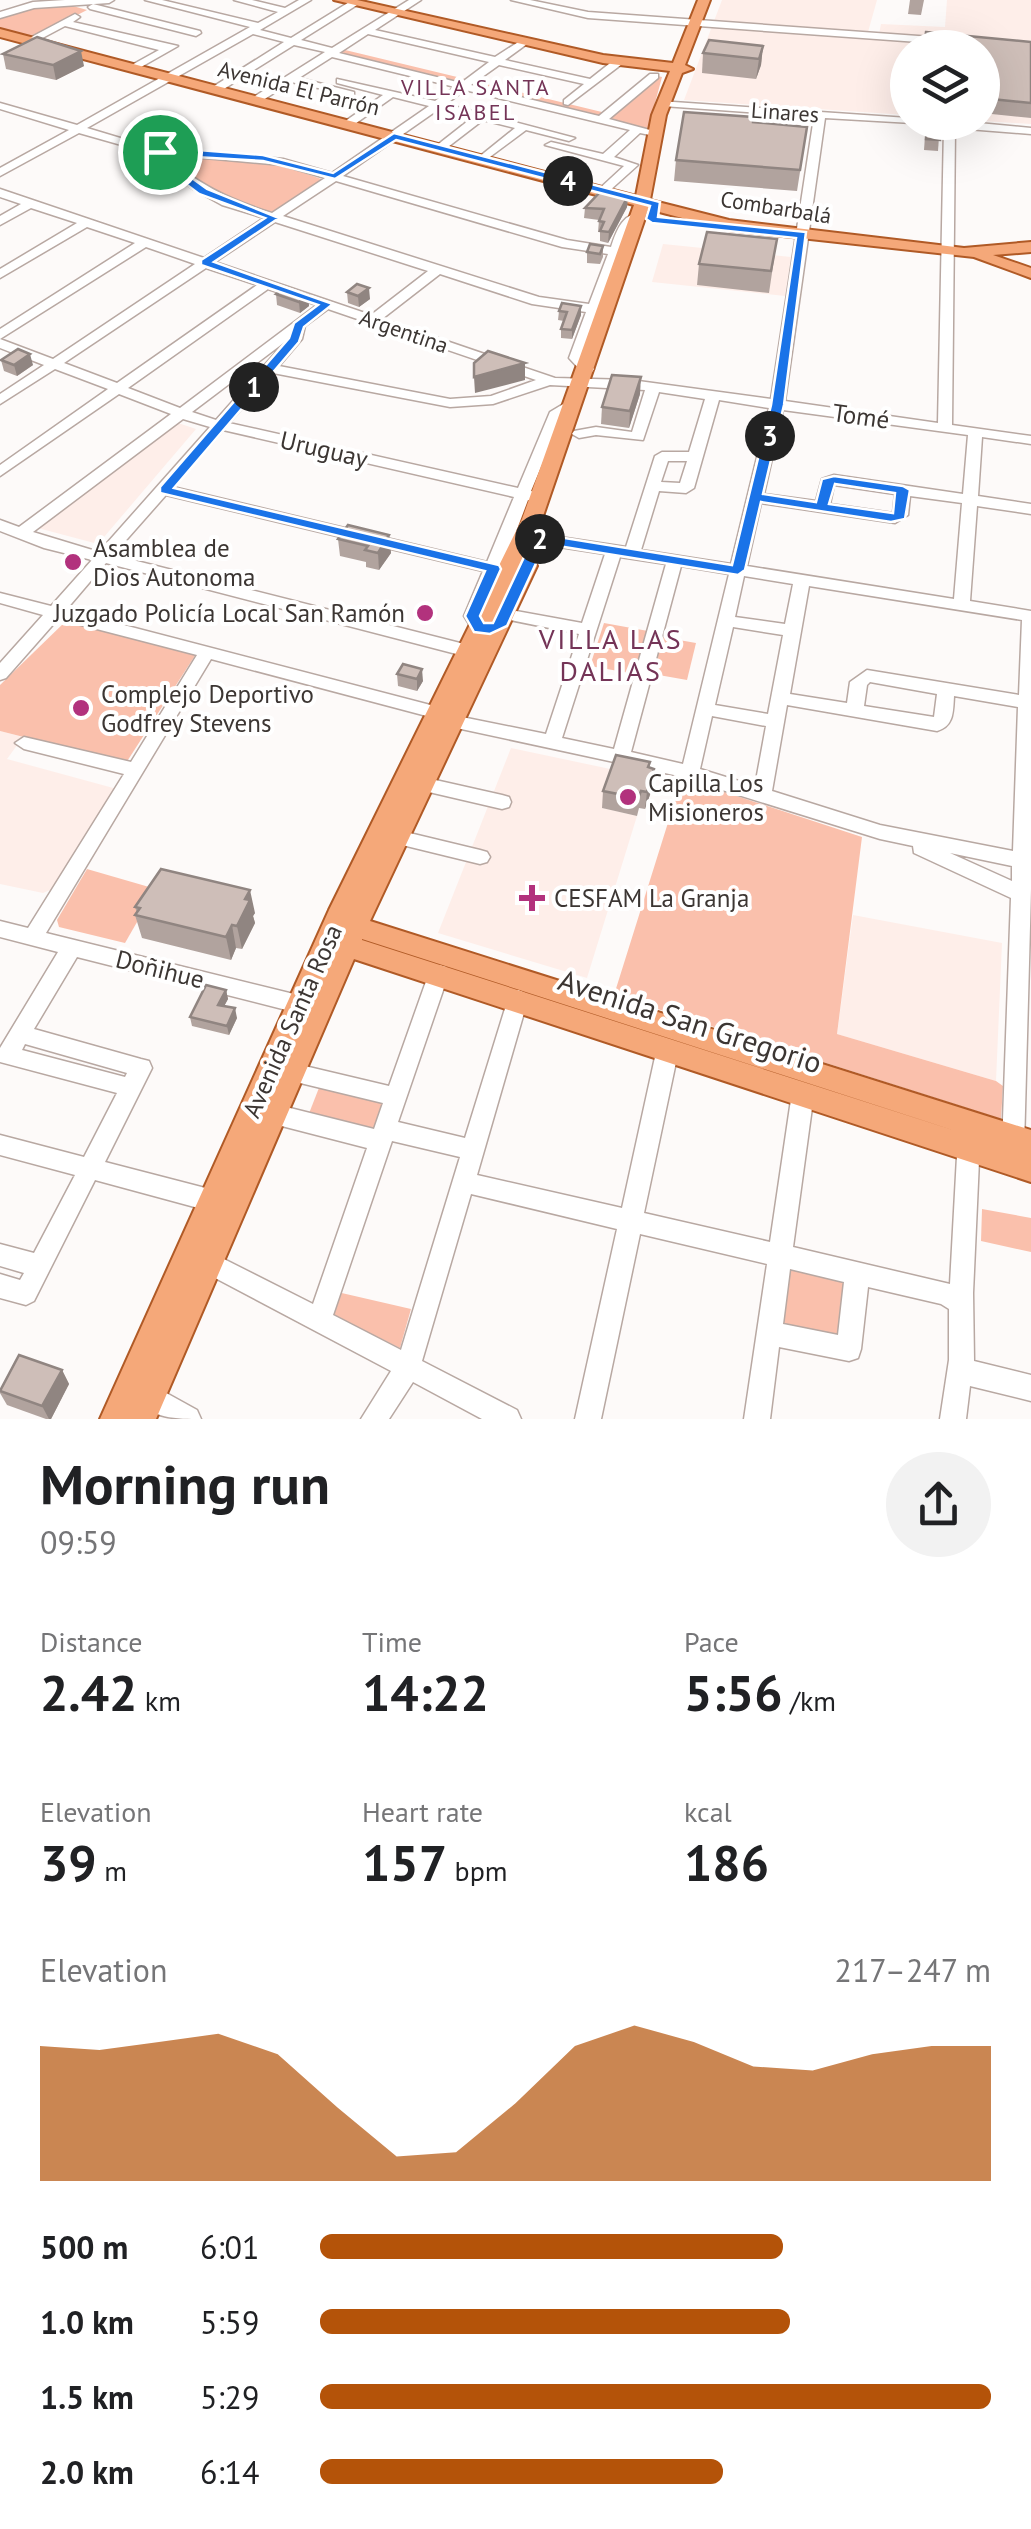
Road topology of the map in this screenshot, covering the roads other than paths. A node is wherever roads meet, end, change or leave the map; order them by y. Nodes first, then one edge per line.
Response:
1 (109, 0) edge
2 (150, 0) edge
3 (239, 0) edge
4 (306, 0) edge
5 (378, 0) edge
6 (516, 0) edge
7 (704, 0) edge
8 (714, 0) edge
9 (57, 2) edge
10 (347, 2) edge
11 (92, 5) junction
12 (406, 6) edge
13 (287, 11) junction
14 (0, 14) edge
15 (222, 17) junction
16 (64, 23) junction
17 (699, 25) junction
18 (257, 29) junction
19 (368, 30) junction
20 (196, 33) junction
21 (0, 34) edge
22 (890, 38) edge
23 (30, 41) junction
24 (293, 41) junction
25 (523, 42) junction
26 (168, 49) junction
27 (336, 51) junction
28 (643, 60) junction
29 (497, 61) junction
30 (618, 62) junction
31 (368, 63) junction
32 (683, 65) junction
33 (134, 68) junction
34 (654, 76) dead end
35 (172, 78) junction
36 (290, 79) junction
37 (341, 81) junction
38 (467, 83) junction
39 (592, 83) junction
40 (330, 89) junction
41 (216, 90) junction
42 (391, 94) junction
43 (256, 100) junction
44 (380, 102) junction
45 (568, 102) junction
46 (668, 104) junction
47 (436, 105) junction
48 (0, 106) edge
49 (820, 115) junction
50 (481, 116) junction
51 (601, 117) junction
52 (890, 121) edge
53 (348, 124) junction
54 (656, 128) junction
55 (1000, 128) edge
56 (638, 129) junction
57 (78, 130) junction
58 (517, 131) junction
59 (1031, 131) edge
60 (394, 136) junction
61 (951, 140) edge
62 (564, 142) junction
63 (440, 148) junction
64 (146, 150) junction
65 (606, 158) junction
66 (482, 159) junction
67 (0, 173) edge
68 (335, 176) junction
69 (604, 190) junction
70 (0, 192) edge
71 (31, 203) junction
72 (648, 210) junction
73 (678, 217) joint
74 (273, 218) junction
75 (0, 221) edge
76 (87, 222) junction
77 (802, 235) junction
78 (146, 242) junction
79 (1031, 247) edge
80 (615, 251) junction
81 (956, 252) junction
82 (1001, 258) junction
83 (205, 263) junction
84 (437, 270) junction
85 (1031, 273) edge
86 (0, 274) edge
87 (266, 284) junction
88 (327, 304) junction
89 (594, 310) junction
90 (373, 320) junction
91 (298, 326) junction
92 (0, 334) edge
93 (0, 343) edge
94 (54, 364) junction
95 (270, 368) junction
96 (548, 381) junction
97 (588, 382) junction
98 (653, 388) junction
99 (118, 389) junction
100 (713, 396) junction
101 (0, 400) edge
102 (777, 405) junction
103 (181, 414) junction
104 (221, 426) junction
105 (945, 428) junction
106 (586, 430) junction
107 (975, 432) junction
108 (1031, 440) edge
109 (695, 457) junction
110 (0, 472) edge
111 (652, 486) junction
112 (164, 490) junction
113 (903, 490) junction
114 (756, 497) junction
115 (540, 500) junction
116 (970, 500) junction
117 (822, 507) junction
118 (1031, 508) edge
119 (0, 525) edge
120 (20, 534) junction
121 (540, 538) junction
122 (623, 552) junction
123 (104, 558) junction
124 (676, 560) junction
125 (494, 569) junction
126 (738, 570) junction
127 (802, 580) junction
128 (0, 598) edge
129 (962, 605) junction
130 (56, 614) junction
131 (1030, 616) edge
132 (726, 621) junction
133 (494, 623) junction
134 (588, 630) junction
135 (793, 631) junction
136 (208, 652) junction
137 (468, 652) junction
138 (1, 672) edge
139 (946, 688) junction
140 (780, 698) junction
141 (1029, 702) edge
142 (705, 709) junction
143 (856, 711) junction
144 (445, 717) junction
145 (776, 722) junction
146 (552, 742) junction
147 (24, 743) dead end
148 (621, 757) junction
149 (136, 770) junction
150 (690, 772) junction
151 (422, 784) junction
152 (762, 795) junction
153 (502, 802) dead end
154 (396, 837) junction
155 (898, 837) junction
156 (480, 857) dead end
157 (1022, 860) junction
158 (1024, 889) edge
159 (0, 929) edge
160 (343, 931) junction
161 (33, 938) junction
162 (72, 947) junction
163 (439, 974) junction
164 (518, 999) junction
165 (309, 1006) junction
166 (20, 1034) junction
167 (668, 1048) junction
168 (292, 1072) junction
169 (136, 1077) junction
170 (803, 1093) junction
171 (396, 1097) junction
172 (274, 1114) junction
173 (383, 1135) junction
174 (969, 1135) junction
175 (0, 1145) edge
176 (473, 1150) junction
177 (1022, 1153) edge
178 (91, 1170) junction
179 (463, 1182) junction
180 (214, 1201) junction
181 (631, 1221) junction
182 (0, 1256) edge
183 (780, 1256) junction
184 (208, 1262) junction
185 (40, 1266) junction
186 (857, 1274) junction
187 (0, 1286) edge
188 (957, 1301) junction
189 (319, 1320) junction
190 (769, 1333) junction
191 (408, 1366) junction
192 (962, 1368) junction
193 (1031, 1388) edge
194 (145, 1408) edge
195 (116, 1419) edge
196 (188, 1419) edge
197 (374, 1419) edge
198 (508, 1419) edge
199 (588, 1419) edge
200 (757, 1419) edge
201 (953, 1419) edge

1 - 11 street
2 - 15 street
3 - 13 street
4 - 13 street
5 - 12 main road
6 - 17 street
7 - 17 main road, Avenida Santa Rosa
8 - 17 main road, Avenida Santa Rosa
9 - 11 street
9 - 14 street
10 - 12 main road
10 - 24 street
11 - 16 street
11 - 20 street
12 - 19 street
12 - 25 main road
12 - 28 main road
13 - 18 street
15 - 18 street
15 - 20 street
16 - 23 street
16 - 26 street
17 - 22 street
17 - 32 main road, Avenida Santa Rosa
18 - 24 street
18 - 35 street
19 - 27 street
19 - 29 street
20 - 26 street
21 - 23 main road, Avenida El Parrón
23 - 33 main road, Avenida El Parrón
24 - 27 street
24 - 41 street
25 - 29 street
25 - 30 main road
26 - 33 street
27 - 31 street
27 - 36 street
27 - 38 street
28 - 30 main road
28 - 32 main road
29 - 38 street
29 - 39 street
30 - 39 street
31 - 37 street
31 - 38 street
32 - 46 main road, Avenida Santa Rosa
33 - 35 main road, Avenida El Parrón
34 - 51 street
35 - 41 main road, Avenida El Parrón
35 - 57 street
36 - 40 street
36 - 43 street
37 - 40 street
37 - 42 street
38 - 45 street
38 - 47 street
38 - 51 street
39 - 45 street
40 - 44 street
41 - 43 main road, Avenida El Parrón
42 - 44 street
42 - 47 street
43 - 53 main road, Avenida El Parrón
44 - 53 street
45 - 51 street
46 - 49 street, Linares
46 - 54 main road, Avenida Santa Rosa
46 - 72 main road, Avenida Santa Rosa
47 - 50 street
47 - 60 street
48 - 57 street
49 - 52 street, Linares
49 - 77 street
50 - 58 street
50 - 63 street
51 - 54 street
51 - 56 street
51 - 62 street
53 - 60 main road, Avenida El Parrón
54 - 56 street
54 - 72 main road, Avenida Santa Rosa
55 - 59 street
56 - 65 street
57 - 64 street
57 - 67 street
58 - 62 street
58 - 66 street
60 - 63 main road, Avenida El Parrón
60 - 68 street
61 - 81 street
62 - 65 street
63 - 66 main road, Avenida El Parrón
64 - 68 street
64 - 74 street
65 - 69 street
66 - 69 main road, Avenida El Parrón
68 - 74 street
68 - 80 street
69 - 72 main road, Avenida El Parrón
70 - 71 street, Argentina
71 - 75 street
71 - 76 street, Argentina
72 - 73 main road, Avenida El Parrón
72 - 80 street, Avenida Santa Rosa
72 - 97 main road, Avenida Santa Rosa
73 - 77 main road, Combarbalá
74 - 83 street
74 - 84 street
76 - 78 street, Argentina
76 - 86 street
77 - 81 main road, Combarbalá
77 - 102 street
78 - 83 street, Argentina
78 - 92 street
79 - 82 main road, Combarbalá
80 - 89 street, Avenida Santa Rosa
81 - 82 main road, Combarbalá
81 - 105 street
82 - 85 main road, Combarbalá
83 - 87 street, Argentina
83 - 94 street
84 - 89 street
84 - 90 street
87 - 88 street, Argentina
87 - 99 street
88 - 90 street, Argentina
88 - 91 street
89 - 97 street, Avenida Santa Rosa
90 - 96 street, Argentina
91 - 95 street
91 - 103 street
93 - 94 street, Uruguay
94 - 99 street, Uruguay
94 - 101 street
95 - 96 street
95 - 104 street
96 - 97 street, Argentina
97 - 98 street, Tomé
97 - 106 main road, Avenida Santa Rosa
97 - 115 main road, Avenida Santa Rosa
98 - 100 street, Tomé
98 - 106 street
99 - 103 street, Uruguay
99 - 110 street
100 - 102 street, Tomé
100 - 109 street
102 - 105 street, Tomé
102 - 114 street
103 - 104 street, Uruguay
103 - 120 street
104 - 112 street
104 - 115 street, Uruguay
105 - 107 street, Tomé
106 - 115 main road, Avenida Santa Rosa
107 - 108 street, Tomé
107 - 116 street
109 - 111 street
109 - 111 street
111 - 122 street
112 - 123 street
112 - 125 street
113 - 116 street
113 - 117 street
113 - 117 street
114 - 117 street
114 - 126 street
115 - 121 main road, Avenida Santa Rosa
115 - 125 street, Avenida Santa Rosa
115 - 133 main road, Avenida Santa Rosa
116 - 118 street
116 - 129 street
119 - 120 street
120 - 123 street
121 - 122 street
121 - 133 main road, Avenida Santa Rosa
122 - 124 street
122 - 134 street
123 - 130 street
123 - 137 street
124 - 126 street
124 - 148 street
125 - 133 street, Avenida Santa Rosa
126 - 127 street
126 - 132 street
127 - 129 street
127 - 135 street
128 - 130 street
129 - 131 street
130 - 136 street
130 - 138 street
131 - 141 street
132 - 135 street
132 - 142 street
133 - 134 street
133 - 137 main road, Avenida Santa Rosa
133 - 144 main road, Avenida Santa Rosa
134 - 146 street
135 - 140 street
136 - 144 street
136 - 149 street
137 - 144 main road, Avenida Santa Rosa
139 - 141 street
139 - 143 street
139 - 143 street
140 - 143 street
140 - 145 street
141 - 157 street
142 - 145 street
142 - 150 street
144 - 146 street
144 - 151 main road, Avenida Santa Rosa
144 - 160 main road, Avenida Santa Rosa
145 - 152 street
146 - 148 street
147 - 149 street
148 - 150 street
149 - 161 street
150 - 152 street
151 - 153 street
151 - 154 main road, Avenida Santa Rosa
152 - 155 street
154 - 156 street
154 - 160 main road, Avenida Santa Rosa
155 - 157 street
155 - 158 street
157 - 158 street
158 - 177 street
159 - 161 street, Doñihue
160 - 163 main road, Avenida San Gregorio
160 - 165 main road, Avenida Santa Rosa
160 - 174 main road, Avenida San Gregorio
161 - 162 street, Doñihue
162 - 165 street, Doñihue
162 - 166 street
163 - 164 main road, Avenida San Gregorio
163 - 171 street
164 - 167 main road, Avenida San Gregorio
164 - 176 street
165 - 168 main road, Avenida Santa Rosa
165 - 180 main road, Avenida Santa Rosa
166 - 169 street
166 - 169 street
167 - 170 main road, Avenida San Gregorio
167 - 181 street
168 - 171 street
168 - 172 main road, Avenida Santa Rosa
169 - 178 street
170 - 174 main road, Avenida San Gregorio
170 - 183 street
171 - 173 street
172 - 173 street
172 - 184 main road, Avenida Santa Rosa
173 - 176 street
173 - 189 street
174 - 177 main road, Avenida San Gregorio
174 - 188 street
175 - 178 street
176 - 179 street
178 - 180 street
178 - 185 street
179 - 181 street
179 - 191 street
180 - 195 main road, Avenida Santa Rosa
181 - 183 street
181 - 199 street
182 - 185 street
183 - 186 street
183 - 190 street
184 - 189 street
184 - 194 main road, Avenida Santa Rosa
185 - 187 street
186 - 188 street
186 - 190 street
188 - 192 street
189 - 191 street
190 - 200 street
191 - 197 street
191 - 198 street
192 - 193 street
192 - 201 street
194 - 196 street

